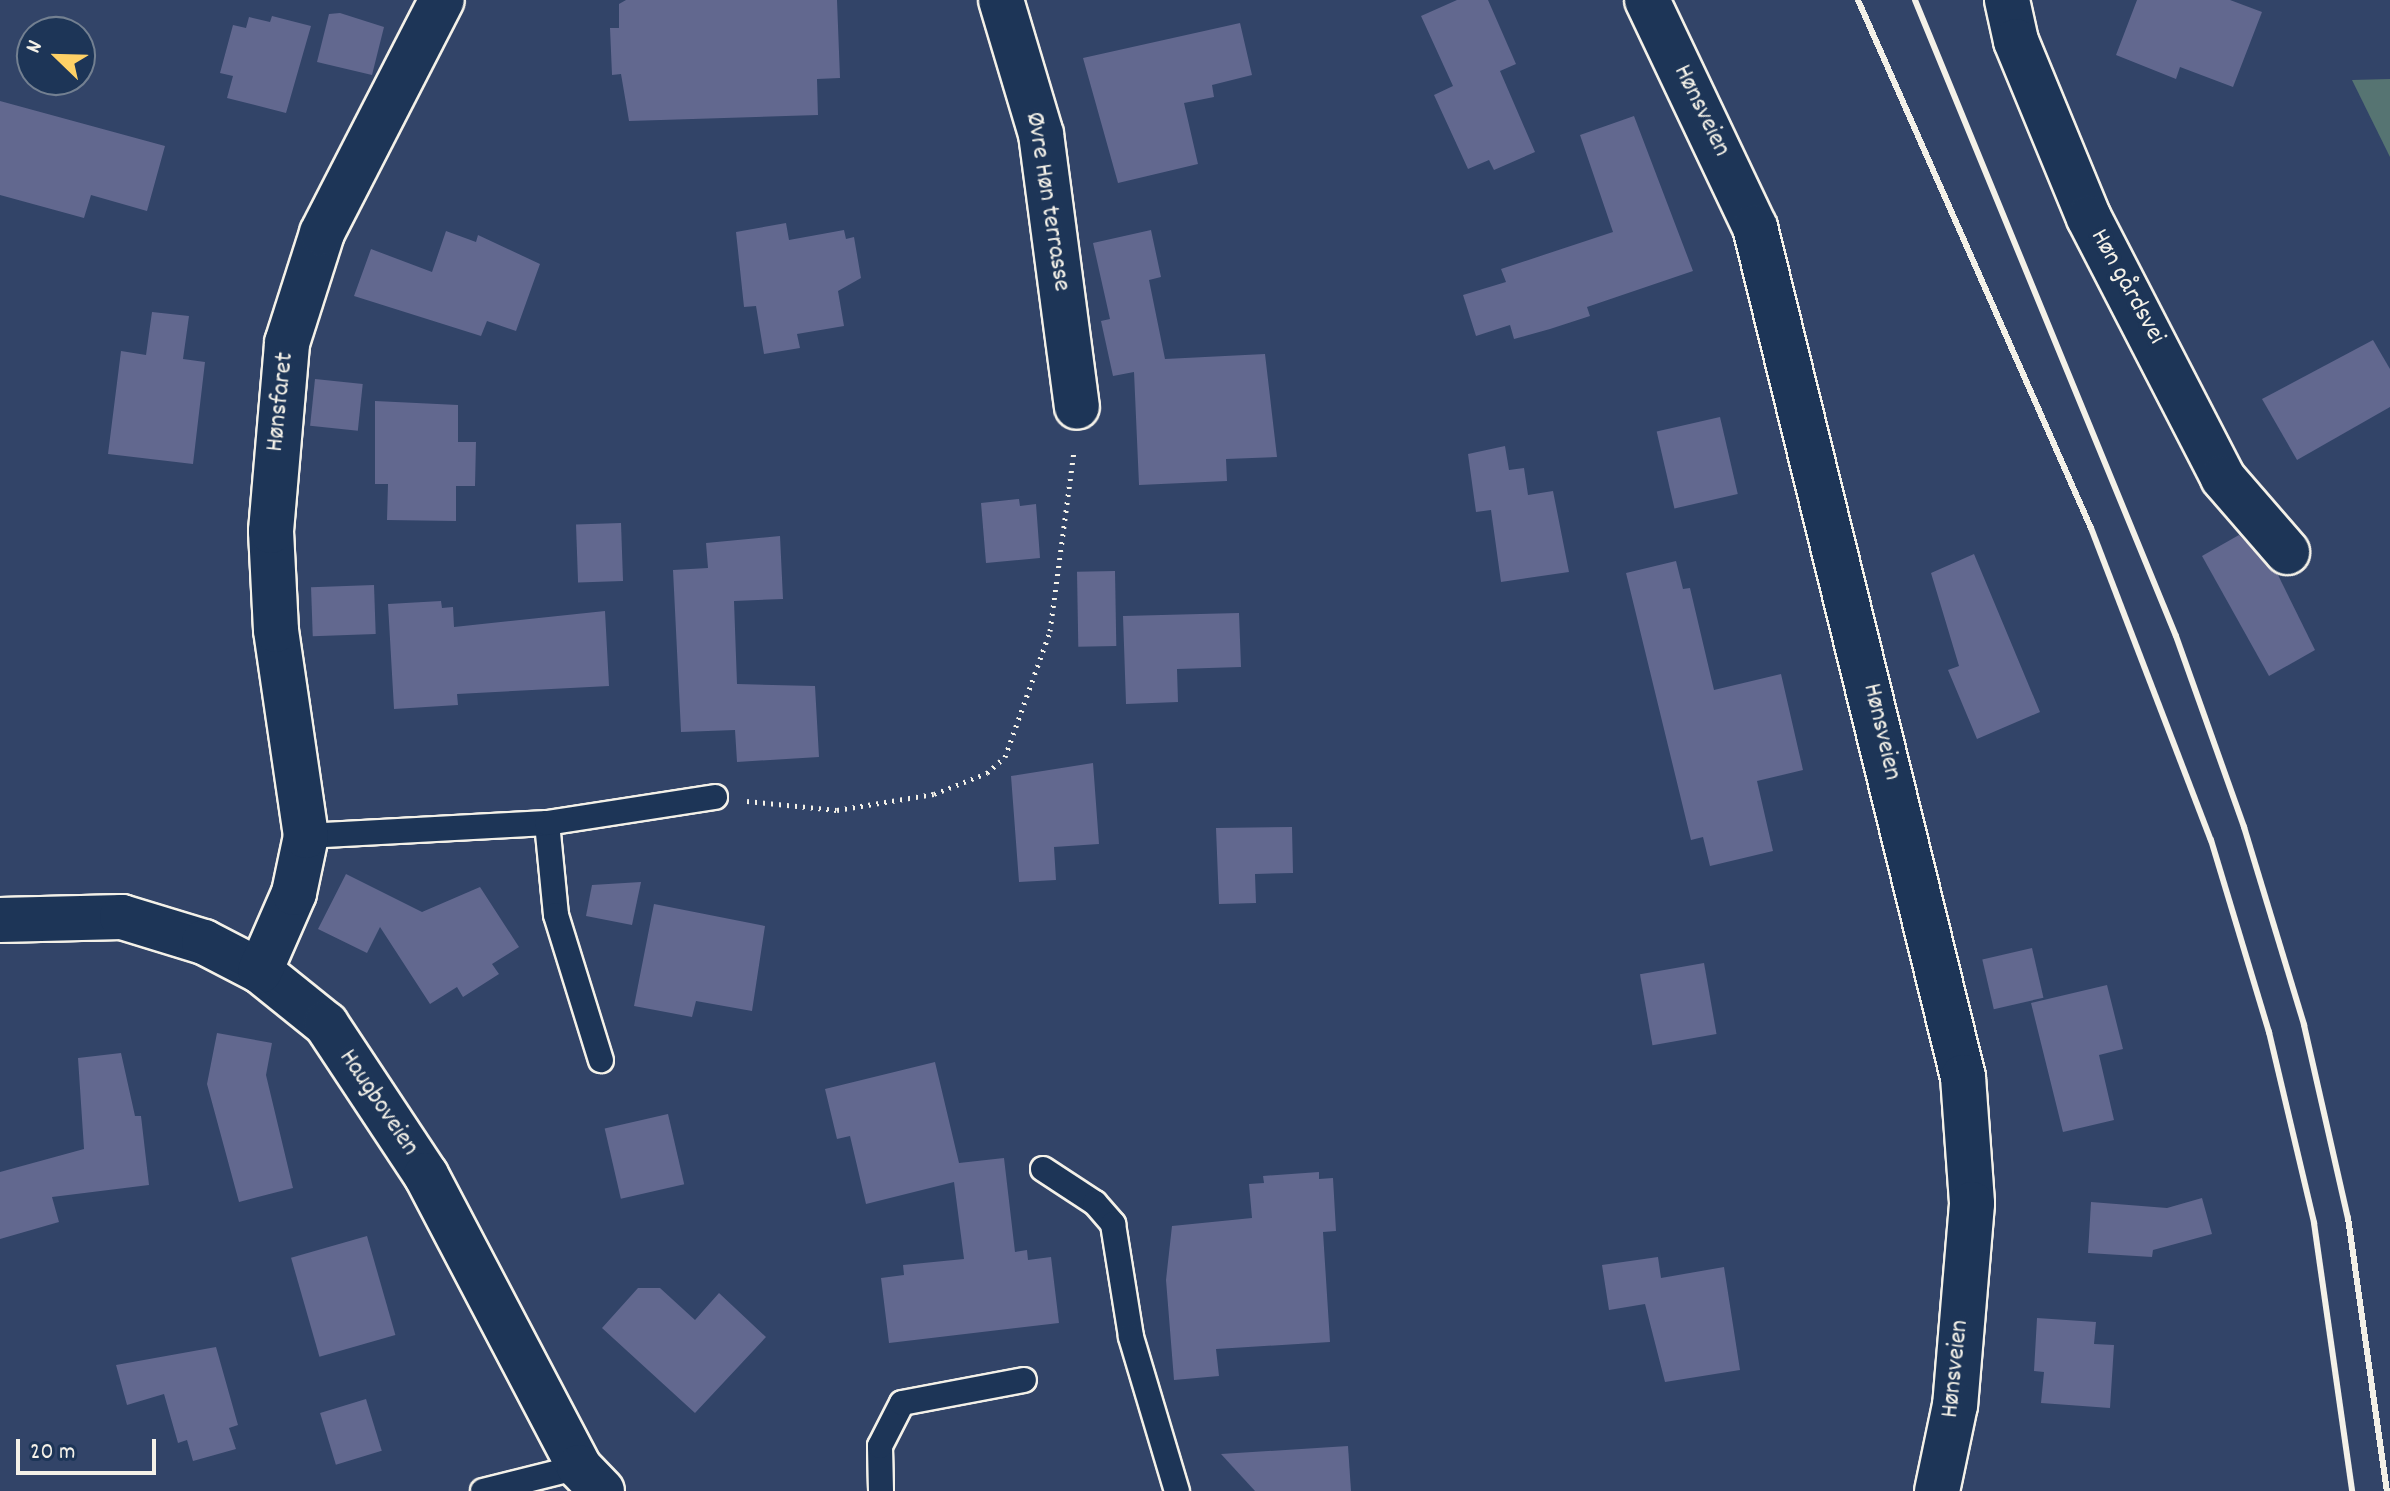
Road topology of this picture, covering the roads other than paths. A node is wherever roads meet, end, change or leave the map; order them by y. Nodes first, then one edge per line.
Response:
1 (442, 0) edge
2 (1001, 0) edge
3 (1647, 0) edge
4 (2007, 0) edge
5 (1077, 407) road end
6 (2287, 552) dead end
7 (715, 797) road end
8 (547, 823) junction
9 (306, 836) junction
10 (0, 920) edge
11 (260, 971) junction
12 (601, 1060) dead end
13 (1043, 1169) dead end
14 (1024, 1380) dead end
15 (590, 1479) edge
16 (483, 1491) edge
17 (881, 1491) edge
18 (1177, 1491) edge
19 (1937, 1491) edge

1 - 9 street, Hønsfaret
2 - 5 street, Øvre Høn terrasse
3 - 19 street, Hønsveien
4 - 6 street, Høn gårdsvei
7 - 8 lane
8 - 9 lane
8 - 12 lane
9 - 11 street, Hønsfaret
10 - 11 street, Haugboveien
11 - 15 street, Haugboveien
13 - 18 lane
14 - 17 lane
15 - 16 lane

